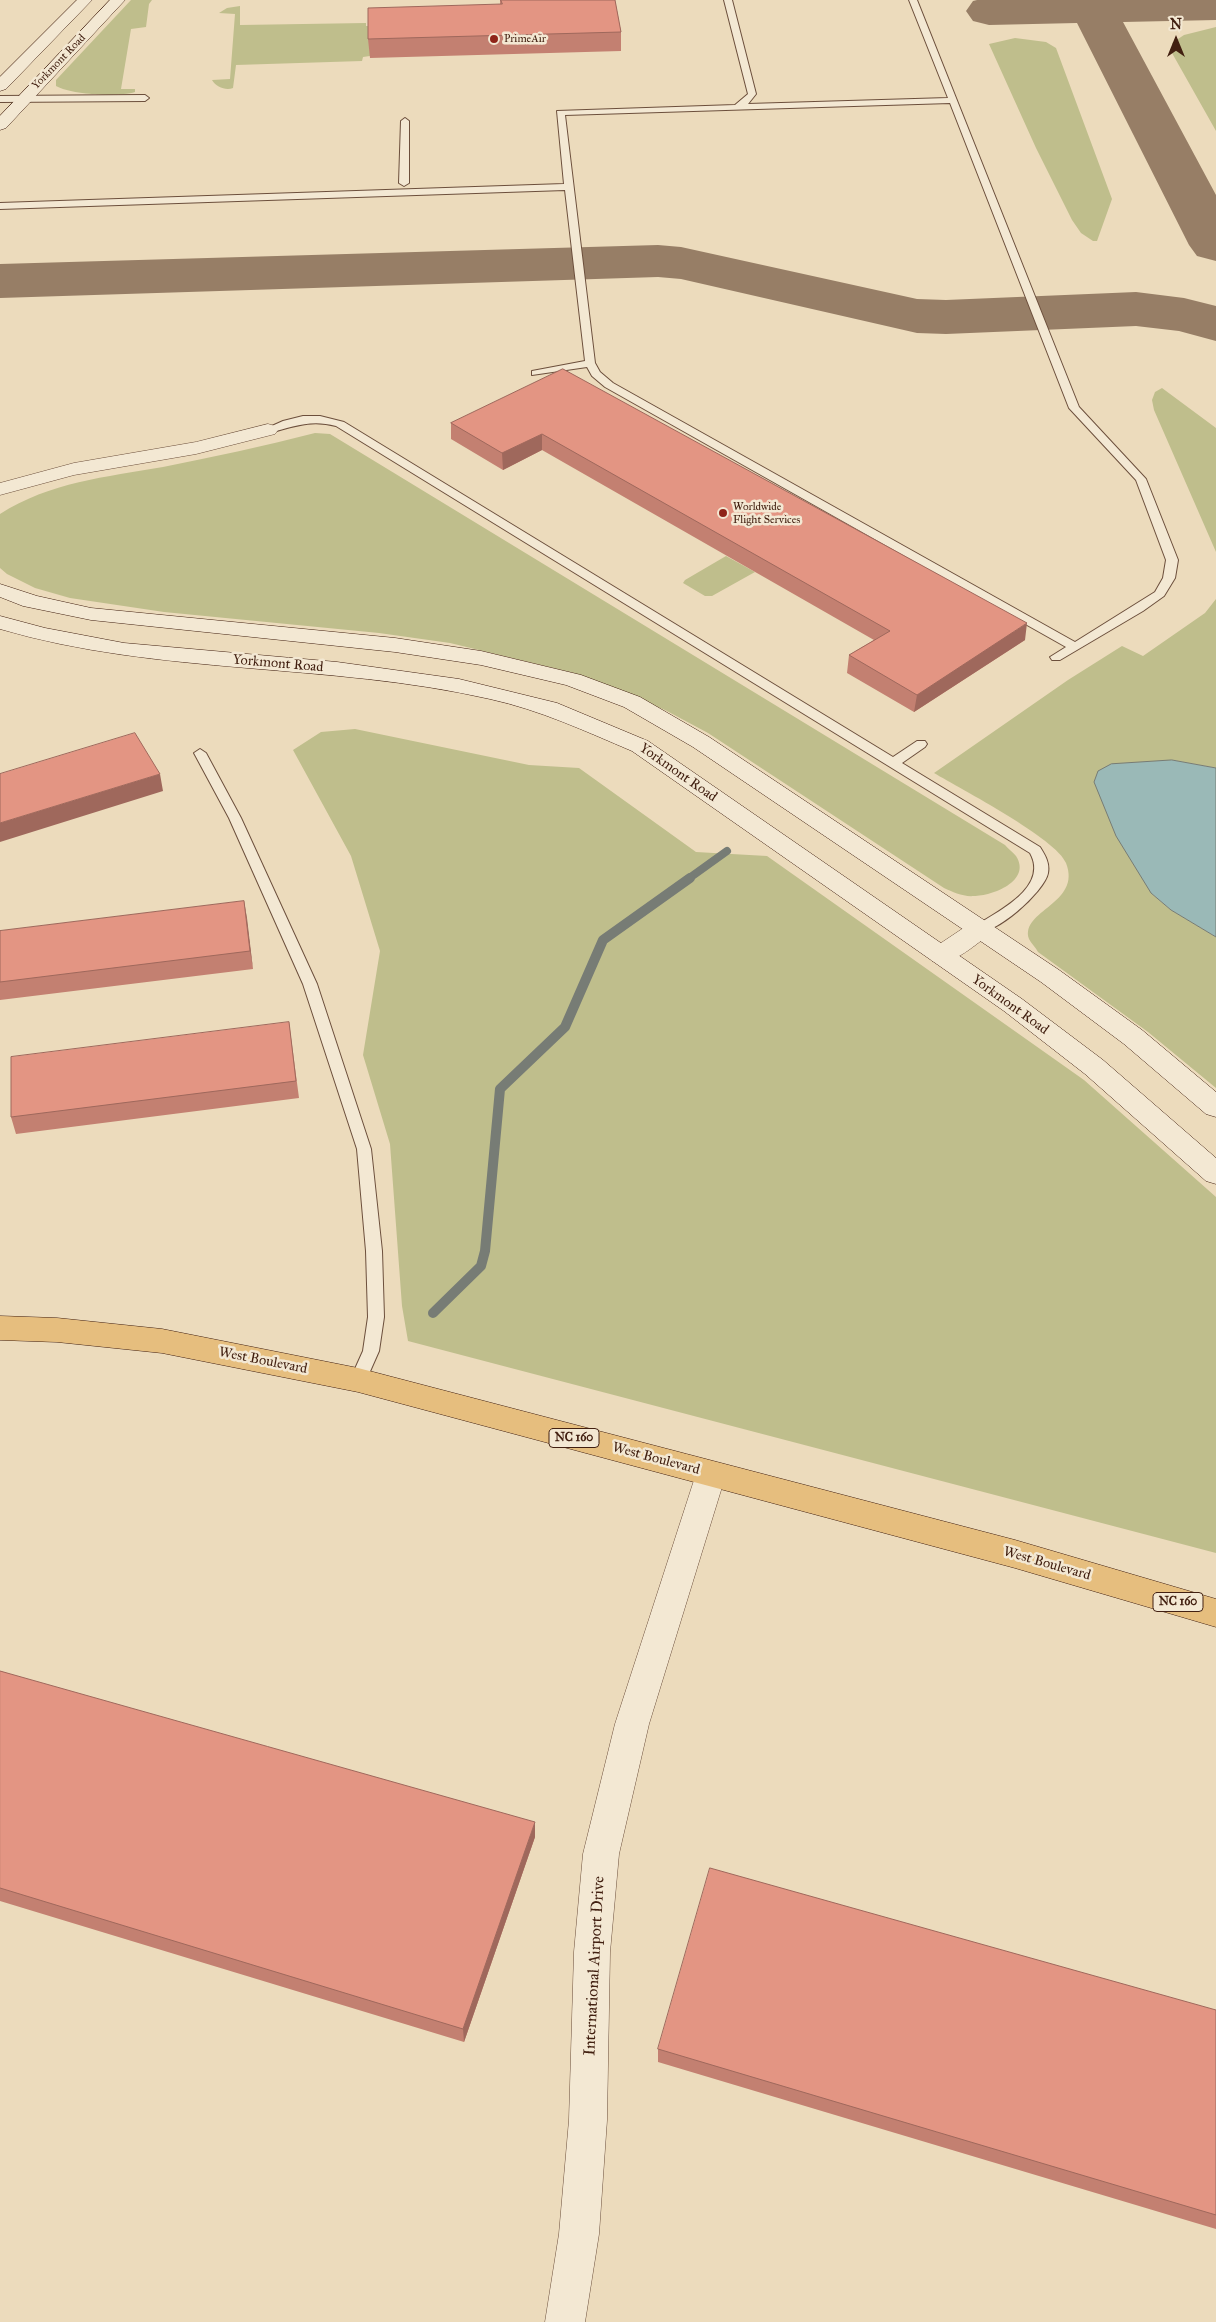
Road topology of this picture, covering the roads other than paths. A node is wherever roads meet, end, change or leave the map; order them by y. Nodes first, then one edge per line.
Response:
1 (85, 0) edge
2 (118, 0) edge
3 (728, 0) edge
4 (913, 0) edge
5 (0, 86) edge
6 (145, 98) dead end
7 (0, 99) edge
8 (25, 99) junction
9 (952, 100) junction
10 (737, 108) junction
11 (405, 121) dead end
12 (0, 125) edge
13 (404, 183) dead end
14 (569, 187) junction
15 (0, 206) edge
16 (590, 364) junction
17 (536, 373) dead end
18 (268, 430) joint
19 (5, 491) edge
20 (0, 590) edge
21 (0, 622) edge
22 (1075, 647) junction
23 (1056, 657) dead end
24 (921, 744) dead end
25 (200, 753) dead end
26 (893, 763) junction
27 (980, 930) junction
28 (940, 955) junction
29 (1216, 1108) edge
30 (1216, 1174) edge
31 (0, 1328) edge
32 (358, 1380) junction
33 (711, 1474) junction
34 (1216, 1613) edge
35 (565, 2322) edge

1 - 5 street, Yorkmont Road
2 - 8 street, Yorkmont Road
3 - 10 lane
4 - 9 lane
6 - 8 lane
7 - 8 lane
8 - 12 street, Yorkmont Road
9 - 10 lane
9 - 22 lane
10 - 14 lane
11 - 13 lane
14 - 15 lane
14 - 16 lane
16 - 17 lane
16 - 22 lane
18 - 19 street
18 - 26 lane
20 - 27 street
21 - 28 street, Yorkmont Road
22 - 23 lane
24 - 26 lane
25 - 32 lane
26 - 27 lane
27 - 28 street
27 - 29 street
28 - 30 street, Yorkmont Road
31 - 32 main road, West Boulevard / NC 160
32 - 33 main road, West Boulevard / NC 160
33 - 34 main road, West Boulevard / NC 160
33 - 35 street, International Airport Drive

